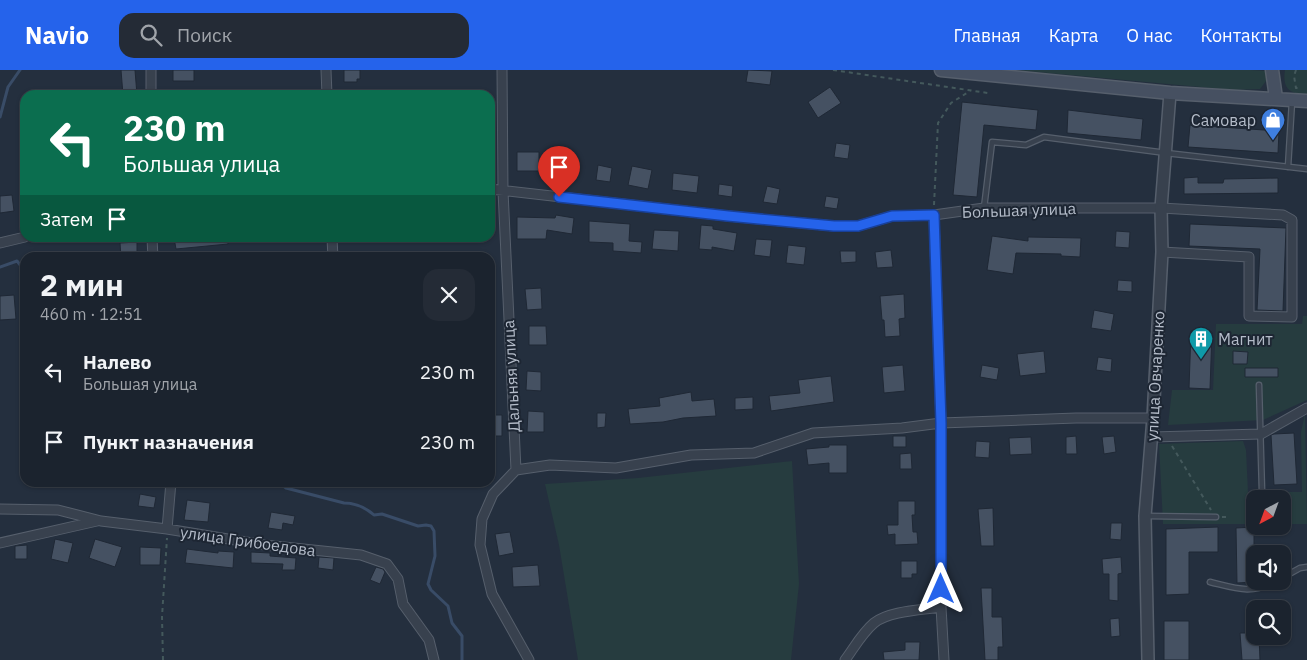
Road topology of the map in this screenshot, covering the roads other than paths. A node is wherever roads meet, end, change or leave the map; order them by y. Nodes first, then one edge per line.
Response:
1 (151, 70) edge
2 (326, 70) edge
3 (502, 70) edge
4 (941, 70) edge
5 (1272, 70) edge
6 (151, 90) edge
7 (327, 90) edge
8 (1170, 93) junction
9 (1304, 95) edge
10 (1276, 98) junction
11 (1292, 100) junction
12 (1166, 153) junction
13 (1288, 167) junction
14 (1307, 169) edge
15 (495, 190) edge
16 (503, 191) junction
17 (984, 208) junction
18 (1161, 208) junction
19 (934, 215) junction
20 (20, 238) edge
21 (0, 243) edge
22 (1162, 252) junction
23 (1259, 385) dead end
24 (1307, 408) edge
25 (1153, 418) junction
26 (941, 423) junction
27 (1261, 434) junction
28 (1152, 437) junction
29 (516, 470) junction
30 (171, 487) edge
31 (1262, 490) edge
32 (0, 509) edge
33 (1145, 516) junction
34 (1216, 517) road end
35 (101, 521) junction
36 (167, 529) junction
37 (0, 543) edge
38 (1307, 567) edge
39 (1291, 573) edge
40 (1210, 582) dead end
41 (1251, 590) edge
42 (941, 607) junction
43 (527, 659) edge
44 (434, 660) edge
45 (845, 660) edge
46 (944, 660) edge
47 (1148, 660) edge

1 - 6 street
2 - 7 street
3 - 16 street, Дальняя улица
4 - 8 main road
5 - 10 main road
8 - 10 main road
8 - 12 street, улица Овчаренко
9 - 11 main road
10 - 11 main road
11 - 13 lane
12 - 13 lane
12 - 17 lane
12 - 18 street, улица Овчаренко
13 - 14 lane
15 - 16 street, Большая улица
16 - 19 street, Большая улица
16 - 29 street, Дальняя улица
17 - 18 street, Большая улица
17 - 19 street, Большая улица
18 - 22 street, улица Овчаренко
18 - 22 street, Большая улица
19 - 26 street
20 - 21 street
22 - 25 street, улица Овчаренко
23 - 27 lane
24 - 27 street
25 - 26 street
25 - 28 street, улица Овчаренко
26 - 29 street
26 - 42 street
27 - 28 street
27 - 31 lane
28 - 33 street, улица Овчаренко
29 - 43 street
30 - 36 street
32 - 35 street, улица Грибоедова
33 - 34 lane
33 - 47 street, улица Овчаренко
35 - 36 street, улица Грибоедова
35 - 37 street
36 - 44 street, улица Грибоедова
38 - 39 lane
40 - 41 lane
42 - 45 street
42 - 46 street

